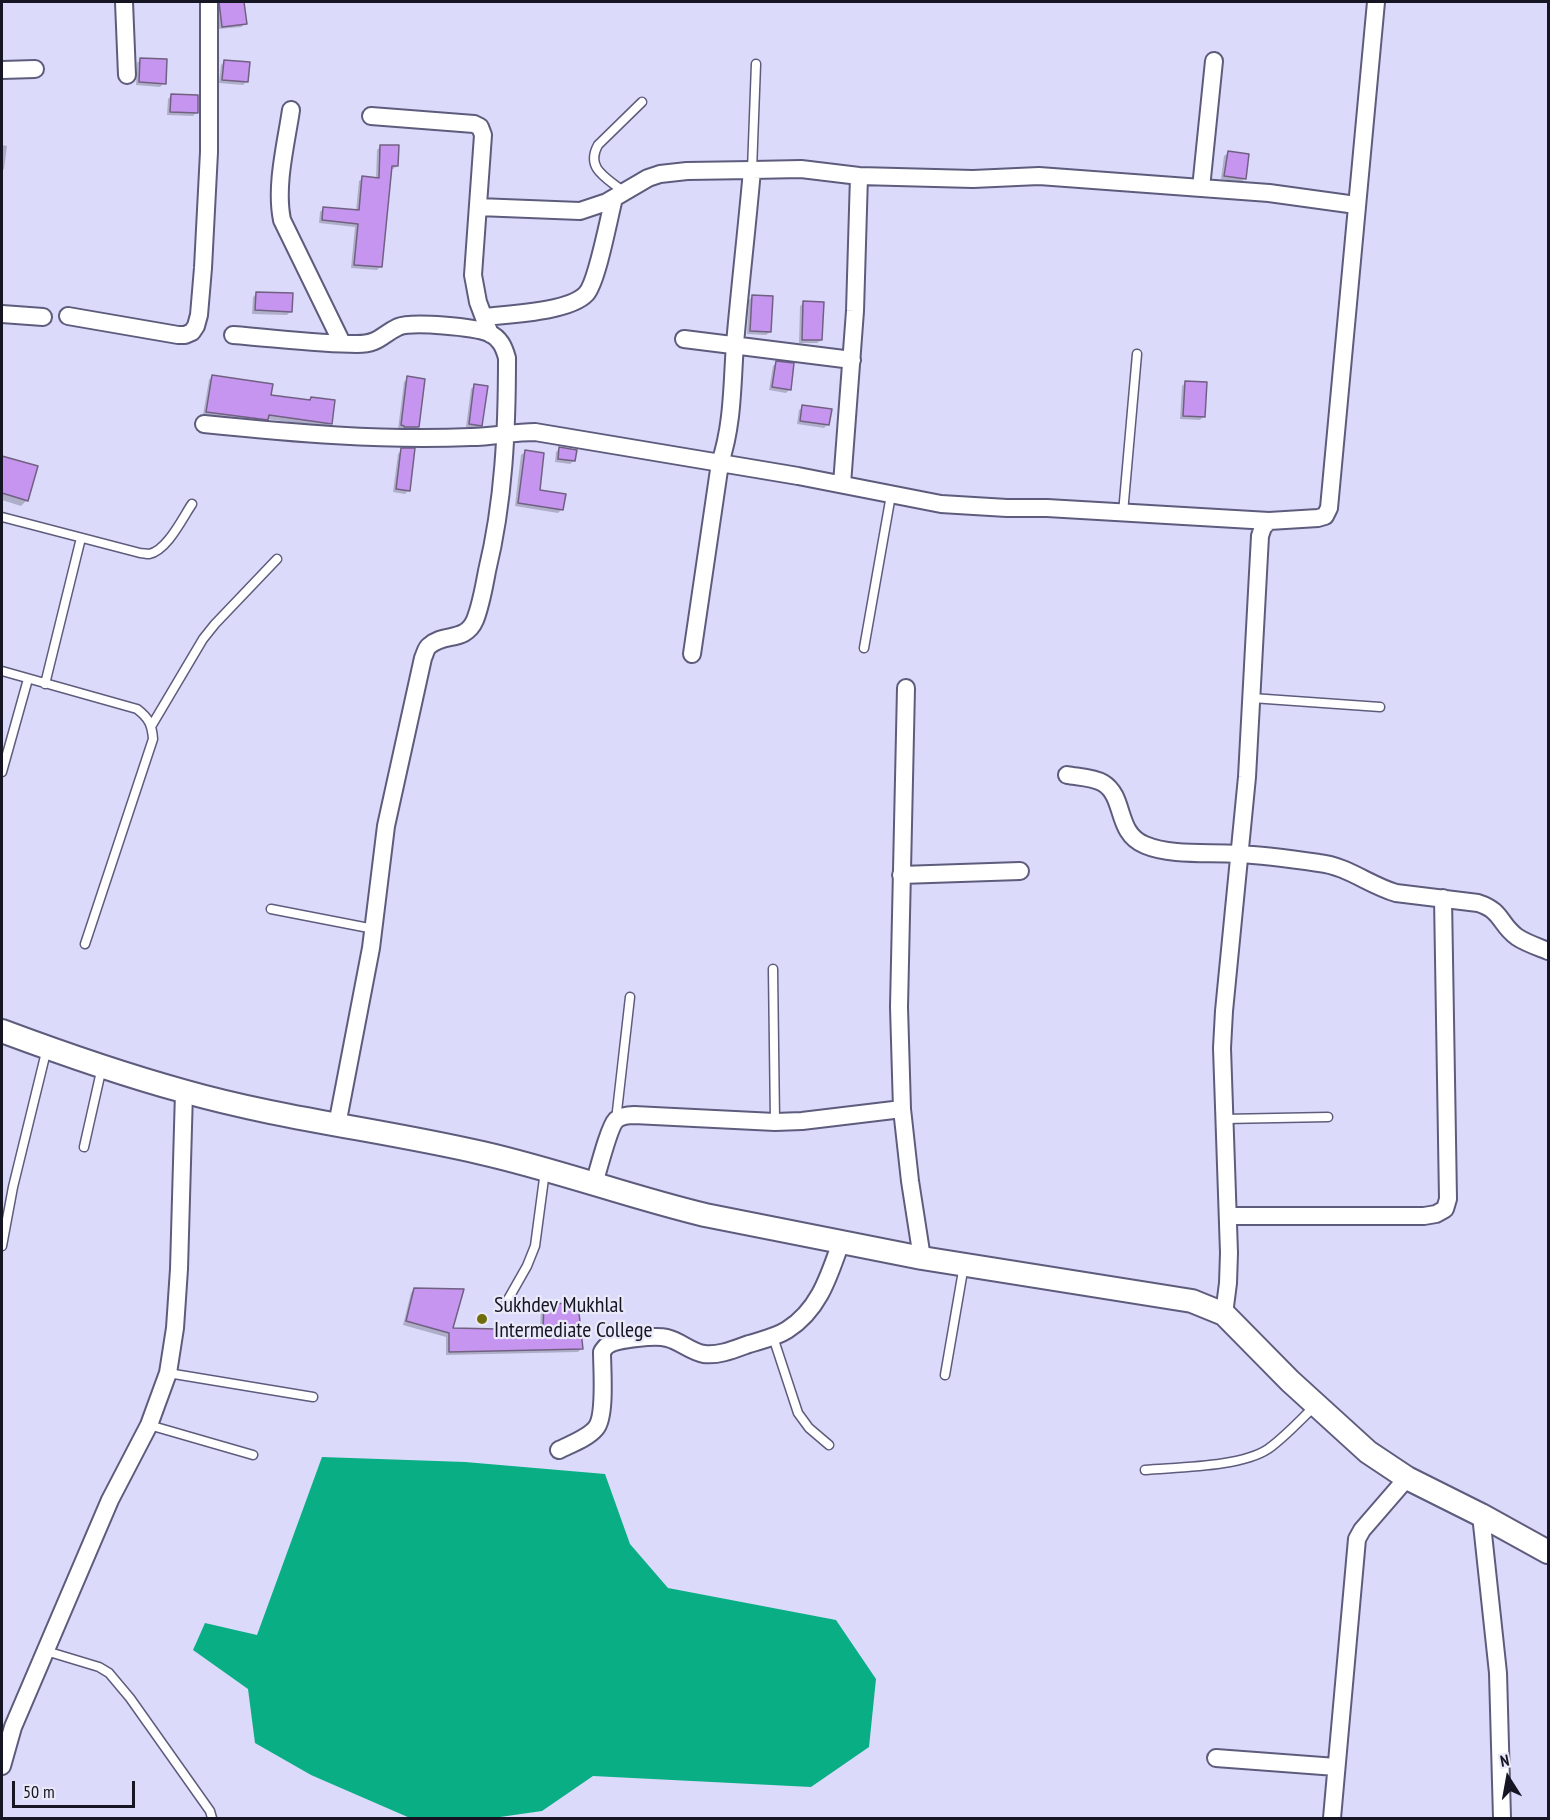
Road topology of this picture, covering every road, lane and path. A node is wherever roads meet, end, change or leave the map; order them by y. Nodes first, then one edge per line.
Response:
1 (124, 2) edge
2 (209, 2) edge
3 (1376, 2) edge
4 (1214, 60) dead end
5 (756, 64) dead end
6 (35, 69) dead end
7 (2, 70) edge
8 (127, 75) dead end
9 (642, 102) dead end
10 (291, 110) dead end
11 (371, 116) dead end
12 (752, 170) junction
13 (859, 176) junction
14 (1201, 188) junction
15 (619, 195) junction
16 (1356, 205) junction
17 (478, 207) junction
18 (2, 314) edge
19 (68, 316) dead end
20 (43, 317) dead end
21 (484, 317) junction
22 (490, 334) junction
23 (233, 335) dead end
24 (684, 339) dead end
25 (342, 343) junction
26 (735, 344) junction
27 (1137, 354) dead end
28 (852, 360) junction
29 (204, 424) dead end
30 (507, 433) junction
31 (720, 463) junction
32 (842, 484) junction
33 (891, 495) junction
34 (192, 504) dead end
35 (1123, 513) junction
36 (2, 517) edge
37 (1269, 521) junction
38 (81, 538) junction
39 (277, 559) dead end
40 (864, 648) dead end
41 (692, 654) dead end
42 (2, 671) edge
43 (28, 679) junction
44 (45, 684) junction
45 (906, 688) dead end
46 (1252, 698) junction
47 (1380, 707) dead end
48 (152, 725) junction
49 (2, 772) edge
50 (1067, 775) dead end
51 (1239, 854) junction
52 (1020, 871) dead end
53 (901, 875) junction
54 (1443, 898) junction
55 (272, 909) dead end
56 (374, 929) junction
57 (85, 944) dead end
58 (1548, 951) edge
59 (773, 969) dead end
60 (630, 997) dead end
61 (2, 1031) edge
62 (47, 1048) junction
63 (102, 1066) junction
64 (184, 1092) junction
65 (902, 1109) junction
66 (1328, 1117) dead end
67 (1224, 1119) junction
68 (616, 1120) junction
69 (775, 1122) junction
70 (337, 1125) junction
71 (84, 1147) dead end
72 (545, 1168) junction
73 (594, 1184) junction
74 (1228, 1216) junction
75 (841, 1242) junction
76 (2, 1246) edge
77 (922, 1258) junction
78 (964, 1264) junction
79 (506, 1303) dead end
80 (1224, 1314) junction
81 (773, 1337) junction
82 (168, 1373) junction
83 (945, 1376) dead end
84 (313, 1397) dead end
85 (1316, 1405) junction
86 (149, 1425) junction
87 (829, 1444) dead end
88 (560, 1450) dead end
89 (253, 1455) dead end
90 (1145, 1470) dead end
91 (1407, 1478) junction
92 (1481, 1515) junction
93 (1548, 1552) edge
94 (45, 1652) junction
95 (1216, 1758) dead end
96 (2, 1766) edge
97 (1336, 1767) junction
98 (212, 1818) edge
99 (1332, 1818) edge
100 (1502, 1818) edge

1 - 8 street
2 - 19 street
3 - 16 street
4 - 14 street
5 - 12 lane
6 - 7 street
9 - 15 lane
10 - 25 street
11 - 17 street
12 - 13 street
12 - 15 street
12 - 26 street
13 - 14 street
13 - 28 street
14 - 16 street
15 - 17 street
15 - 21 street
16 - 37 street
17 - 21 street
18 - 20 street
21 - 22 street
22 - 25 street
22 - 30 street
23 - 25 street
24 - 26 street
26 - 28 street
26 - 31 street
27 - 35 lane
28 - 32 street
29 - 30 street
30 - 31 street
30 - 56 street
31 - 32 street
31 - 41 street
32 - 33 street
33 - 35 street
33 - 40 lane
34 - 38 lane
35 - 37 street
36 - 38 lane
37 - 46 street
38 - 44 lane
39 - 48 lane
42 - 43 lane
43 - 44 lane
43 - 49 lane
44 - 48 lane
45 - 53 street
46 - 47 lane
46 - 51 street
48 - 57 lane
50 - 51 street
51 - 54 street
51 - 67 street
52 - 53 street
53 - 65 street
54 - 58 street
54 - 74 street
55 - 56 lane
56 - 70 street
59 - 69 lane
60 - 68 lane
61 - 62 main road
62 - 63 main road
62 - 76 lane
63 - 64 main road
63 - 71 lane
64 - 70 main road
64 - 82 street
65 - 69 street
65 - 77 street
66 - 67 lane
67 - 74 street
68 - 69 street
68 - 73 street
70 - 72 main road
72 - 73 main road
72 - 79 lane
73 - 75 main road
74 - 80 street
75 - 77 main road
75 - 81 street
77 - 78 main road
78 - 80 main road
78 - 83 lane
80 - 85 main road
81 - 87 lane
81 - 88 street
82 - 84 lane
82 - 86 street
85 - 90 lane
85 - 91 main road
86 - 89 lane
86 - 94 street
91 - 92 main road
91 - 97 street
92 - 93 main road
92 - 100 street
94 - 96 street
94 - 98 lane
95 - 97 street
97 - 99 street

